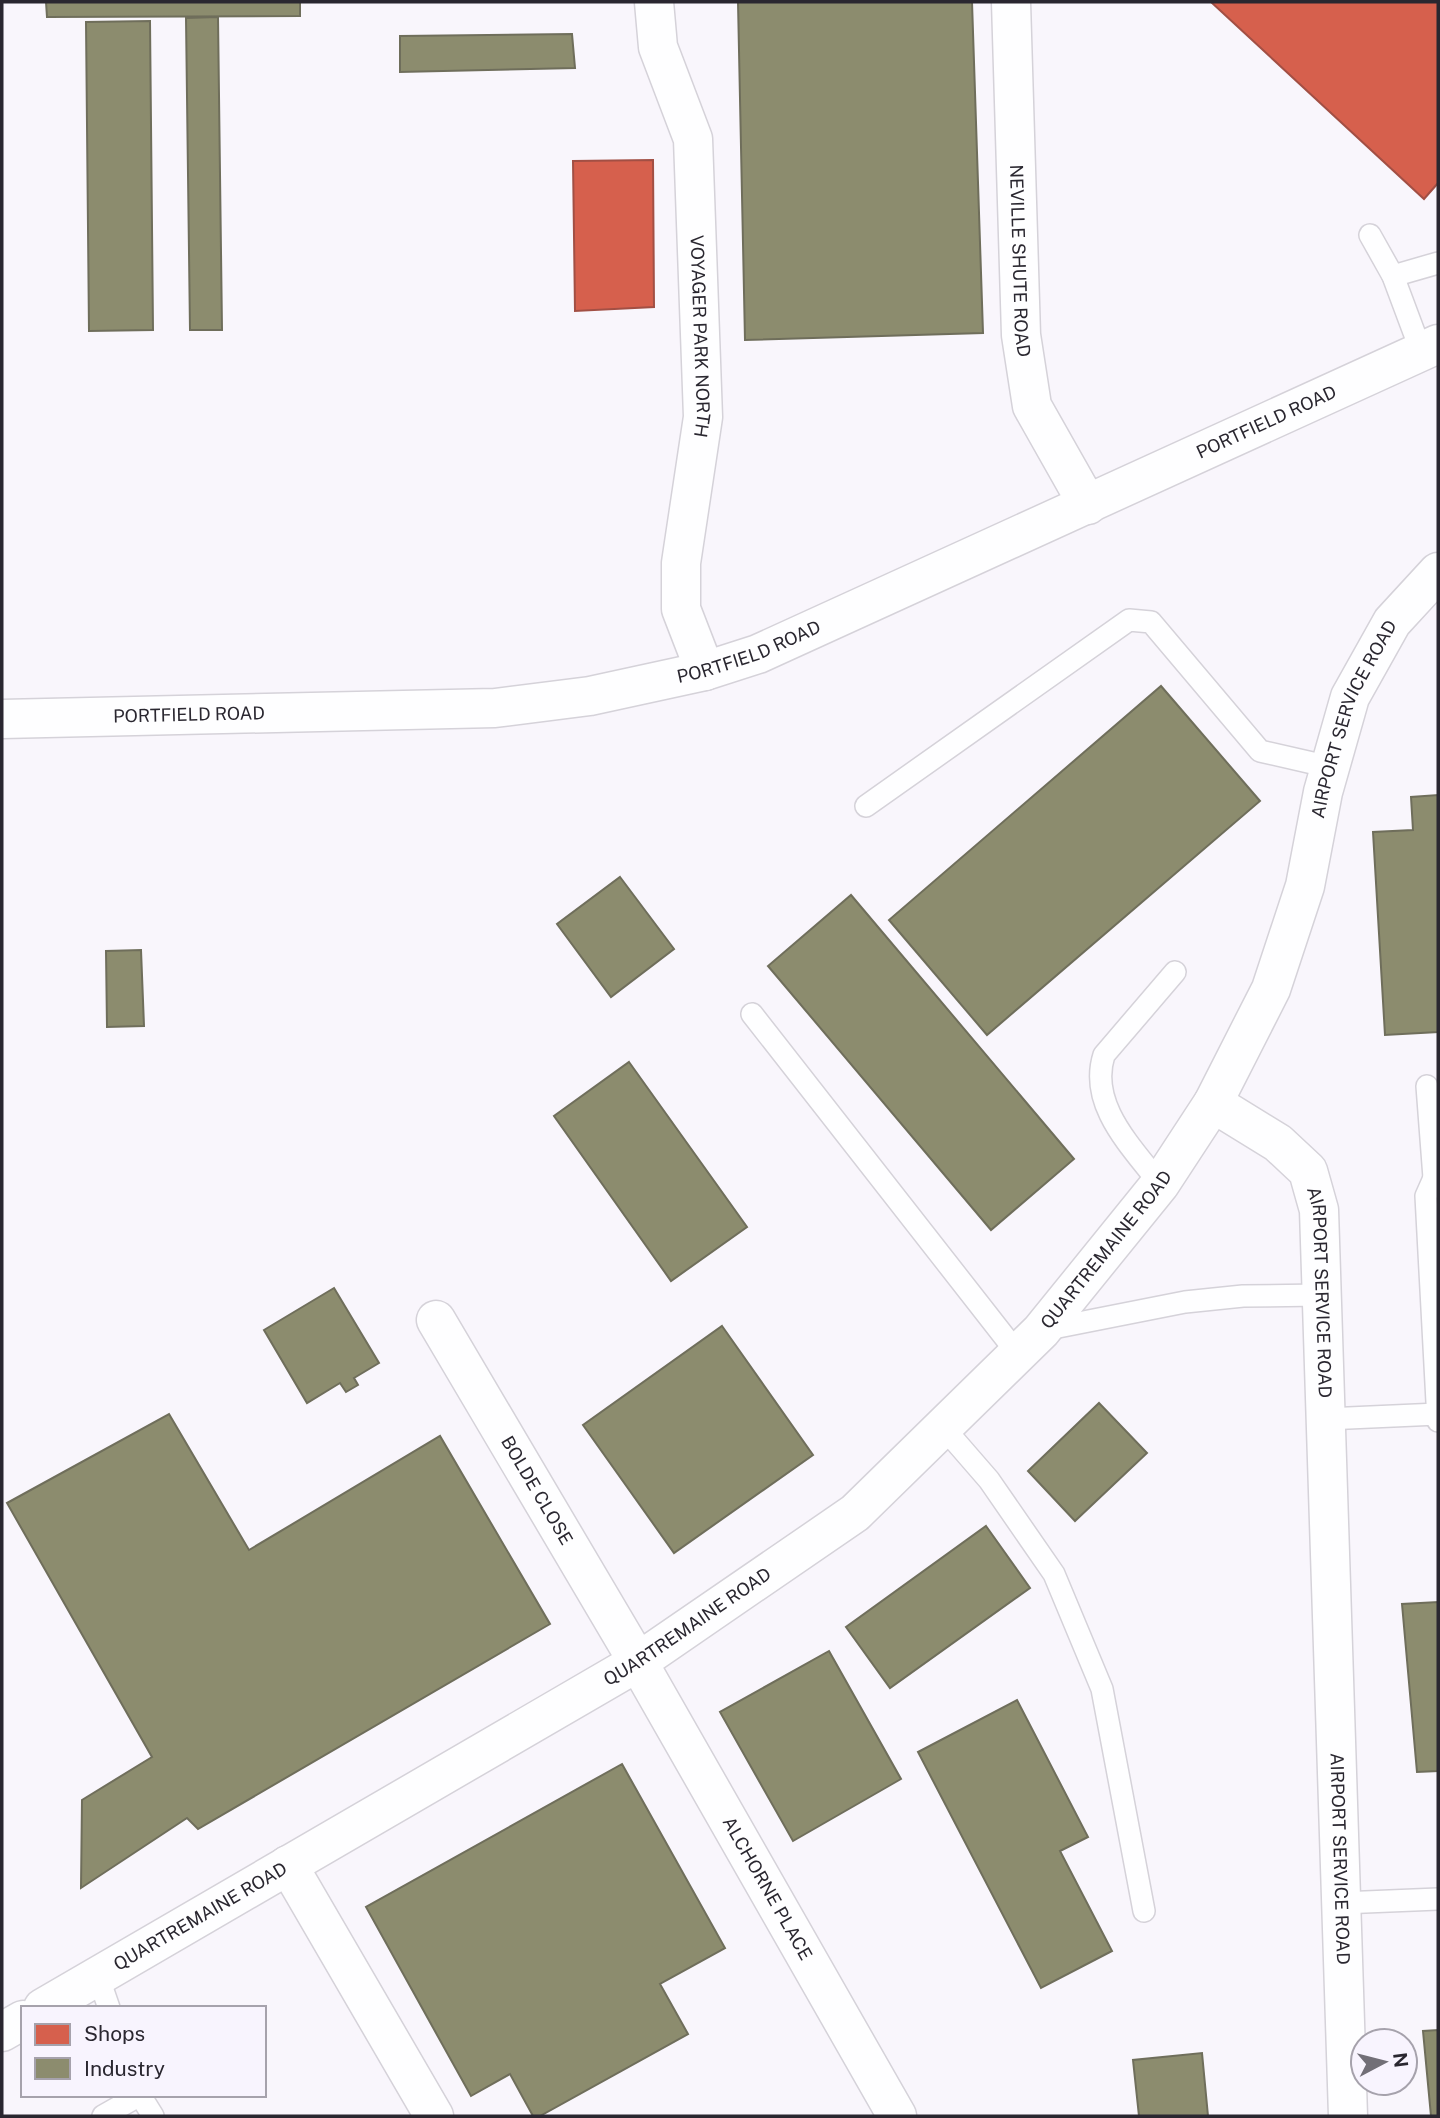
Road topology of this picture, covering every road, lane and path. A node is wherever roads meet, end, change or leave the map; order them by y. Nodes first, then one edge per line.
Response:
1 (654, 2) edge
2 (1011, 2) edge
3 (1370, 235) dead end
4 (1438, 263) edge
5 (1393, 276) junction
6 (1430, 348) edge
7 (1087, 505) junction
8 (1438, 572) edge
9 (705, 671) junction
10 (2, 719) edge
11 (1330, 768) junction
12 (866, 806) dead end
13 (1175, 972) dead end
14 (752, 1014) dead end
15 (1427, 1086) dead end
16 (1213, 1103) junction
17 (1436, 1177) edge
18 (1160, 1184) junction
19 (1321, 1295) junction
20 (436, 1320) dead end
21 (1029, 1342) junction
22 (1438, 1415) edge
23 (1326, 1419) junction
24 (1438, 1420) edge
25 (943, 1427) junction
26 (638, 1662) junction
27 (288, 1865) junction
28 (1438, 1899) edge
29 (1341, 1903) junction
30 (1144, 1911) dead end
31 (104, 1992) edge
32 (51, 2006) edge
33 (21, 2021) edge
34 (2, 2032) edge
35 (136, 2097) edge
36 (141, 2097) edge
37 (103, 2116) edge
38 (153, 2116) edge
39 (434, 2116) edge
40 (897, 2116) edge
41 (1348, 2116) edge

1 - 9 street, VOYAGER PARK NORTH
2 - 7 street, NEVILLE SHUTE ROAD
3 - 5 lane
4 - 5 lane
5 - 6 lane
6 - 7 street, PORTFIELD ROAD
7 - 9 street, PORTFIELD ROAD
8 - 11 street, AIRPORT SERVICE ROAD
9 - 10 street, PORTFIELD ROAD
11 - 12 lane
11 - 16 street, AIRPORT SERVICE ROAD
13 - 18 lane
14 - 21 lane
15 - 17 lane
16 - 18 street, QUARTREMAINE ROAD
16 - 19 street, AIRPORT SERVICE ROAD
17 - 22 lane
18 - 21 street, QUARTREMAINE ROAD
19 - 21 lane
19 - 23 street, AIRPORT SERVICE ROAD
20 - 26 street, BOLDE CLOSE
21 - 25 street, QUARTREMAINE ROAD
22 - 23 lane
22 - 24 lane
23 - 29 street, AIRPORT SERVICE ROAD
25 - 26 street, QUARTREMAINE ROAD
25 - 30 lane
26 - 27 street, QUARTREMAINE ROAD
26 - 40 street, ALCHORNE PLACE
27 - 31 street, QUARTREMAINE ROAD
27 - 39 street
28 - 29 lane
29 - 41 street, AIRPORT SERVICE ROAD
31 - 32 street, QUARTREMAINE ROAD
33 - 34 street
35 - 37 lane
36 - 38 lane

